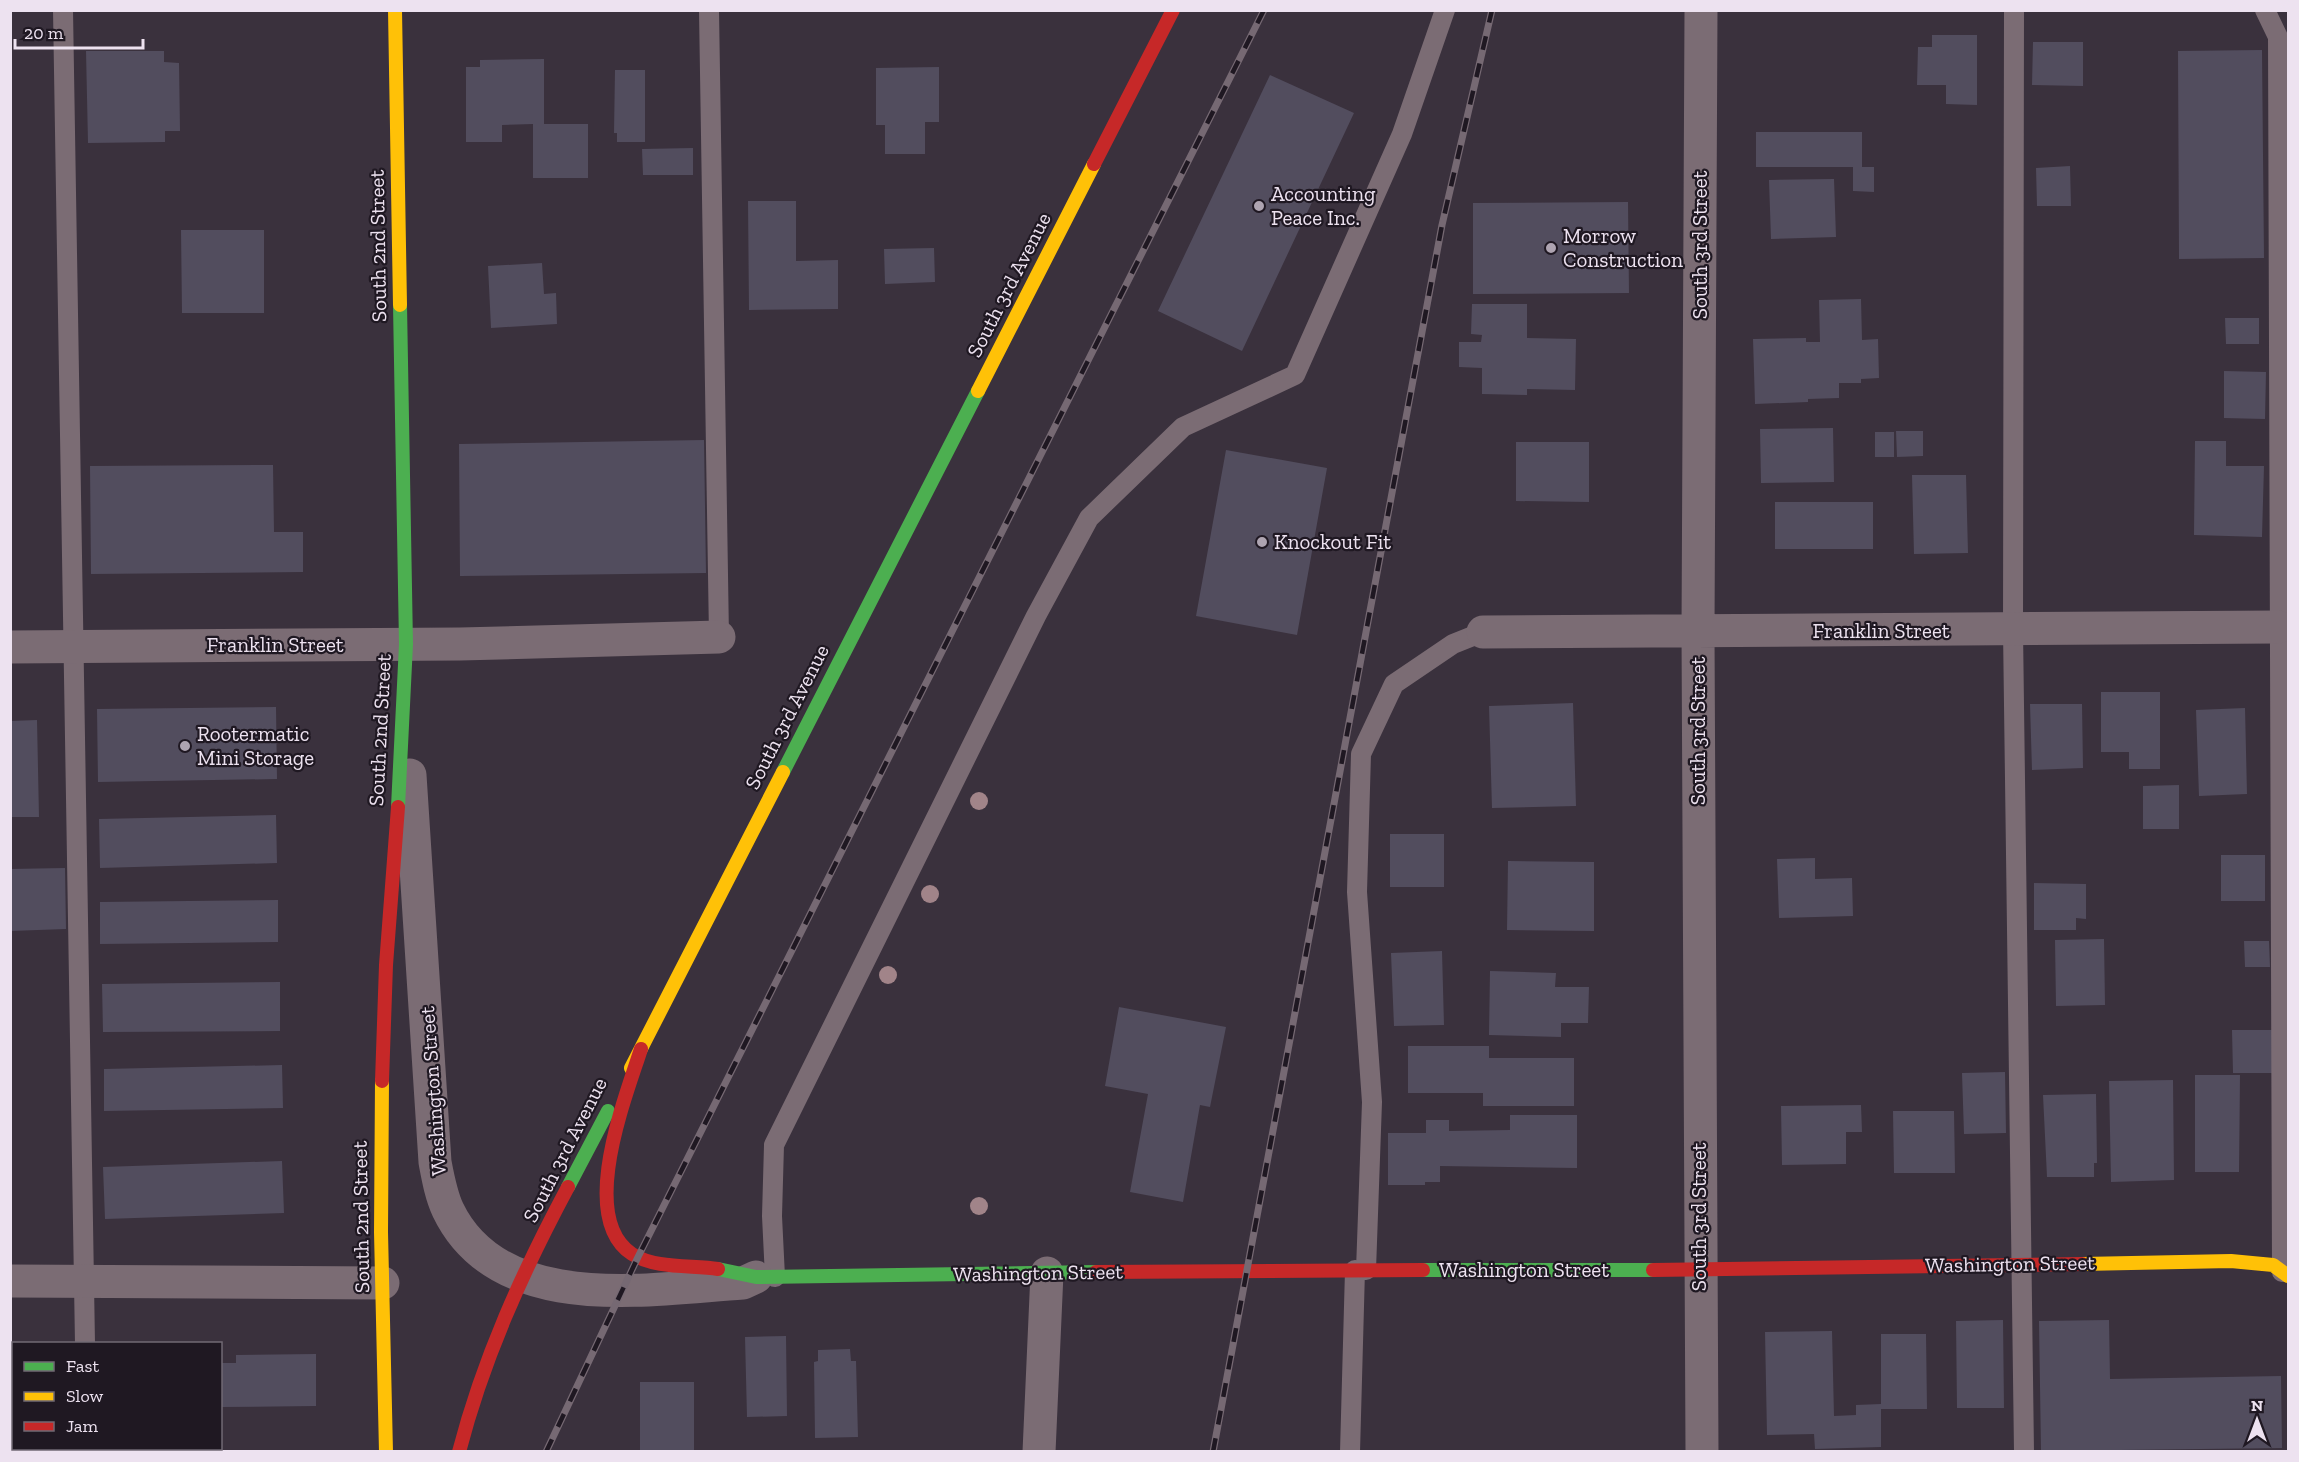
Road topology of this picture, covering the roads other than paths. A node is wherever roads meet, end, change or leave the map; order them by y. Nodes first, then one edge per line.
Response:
1 (63, 10) edge
2 (395, 10) edge
3 (710, 10) edge
4 (1173, 10) edge
5 (1445, 10) edge
6 (1701, 10) edge
7 (2014, 10) edge
8 (2265, 10) edge
9 (2278, 627) junction
10 (2013, 630) junction
11 (1483, 632) joint
12 (1698, 632) junction
13 (719, 637) joint
14 (405, 644) junction
15 (74, 646) junction
16 (10, 647) edge
17 (405, 704) junction
18 (641, 1049) junction
19 (2023, 1264) junction
20 (1361, 1270) junction
21 (1699, 1270) junction
22 (1047, 1272) junction
23 (2285, 1274) edge
24 (524, 1277) junction
25 (766, 1277) junction
26 (10, 1281) edge
27 (86, 1282) junction
28 (383, 1283) junction
29 (85, 1342) edge
30 (386, 1452) edge
31 (459, 1452) edge
32 (1039, 1452) edge
33 (1350, 1452) edge
34 (1702, 1452) edge
35 (2024, 1452) edge

1 - 15 lane
2 - 14 main road, South 2nd Street
3 - 13 lane
4 - 18 main road, South 3rd Avenue
5 - 25 lane
6 - 12 street, South 3rd Street
7 - 10 lane
8 - 9 lane
9 - 10 street, Franklin Street
9 - 23 lane
10 - 12 street, Franklin Street
10 - 19 lane
11 - 12 street, Franklin Street
11 - 20 lane
12 - 21 street, South 3rd Street
13 - 14 street, Franklin Street
14 - 15 street, Franklin Street
14 - 17 main road, South 2nd Street
15 - 16 street, Franklin Street
15 - 27 lane
17 - 24 street, Washington Street
17 - 28 main road, South 2nd Street
18 - 24 main road, South 3rd Avenue
18 - 25 main road, Washington Street
19 - 21 main road, Washington Street
19 - 23 main road, Washington Street
19 - 35 lane
20 - 21 main road, Washington Street
20 - 22 main road, Washington Street
20 - 33 lane
21 - 34 street, South 3rd Street
22 - 25 main road, Washington Street
22 - 32 street
24 - 25 street, Washington Street
24 - 31 main road, South 3rd Avenue
26 - 27 street
27 - 28 street
27 - 29 lane
28 - 30 main road, South 2nd Street

